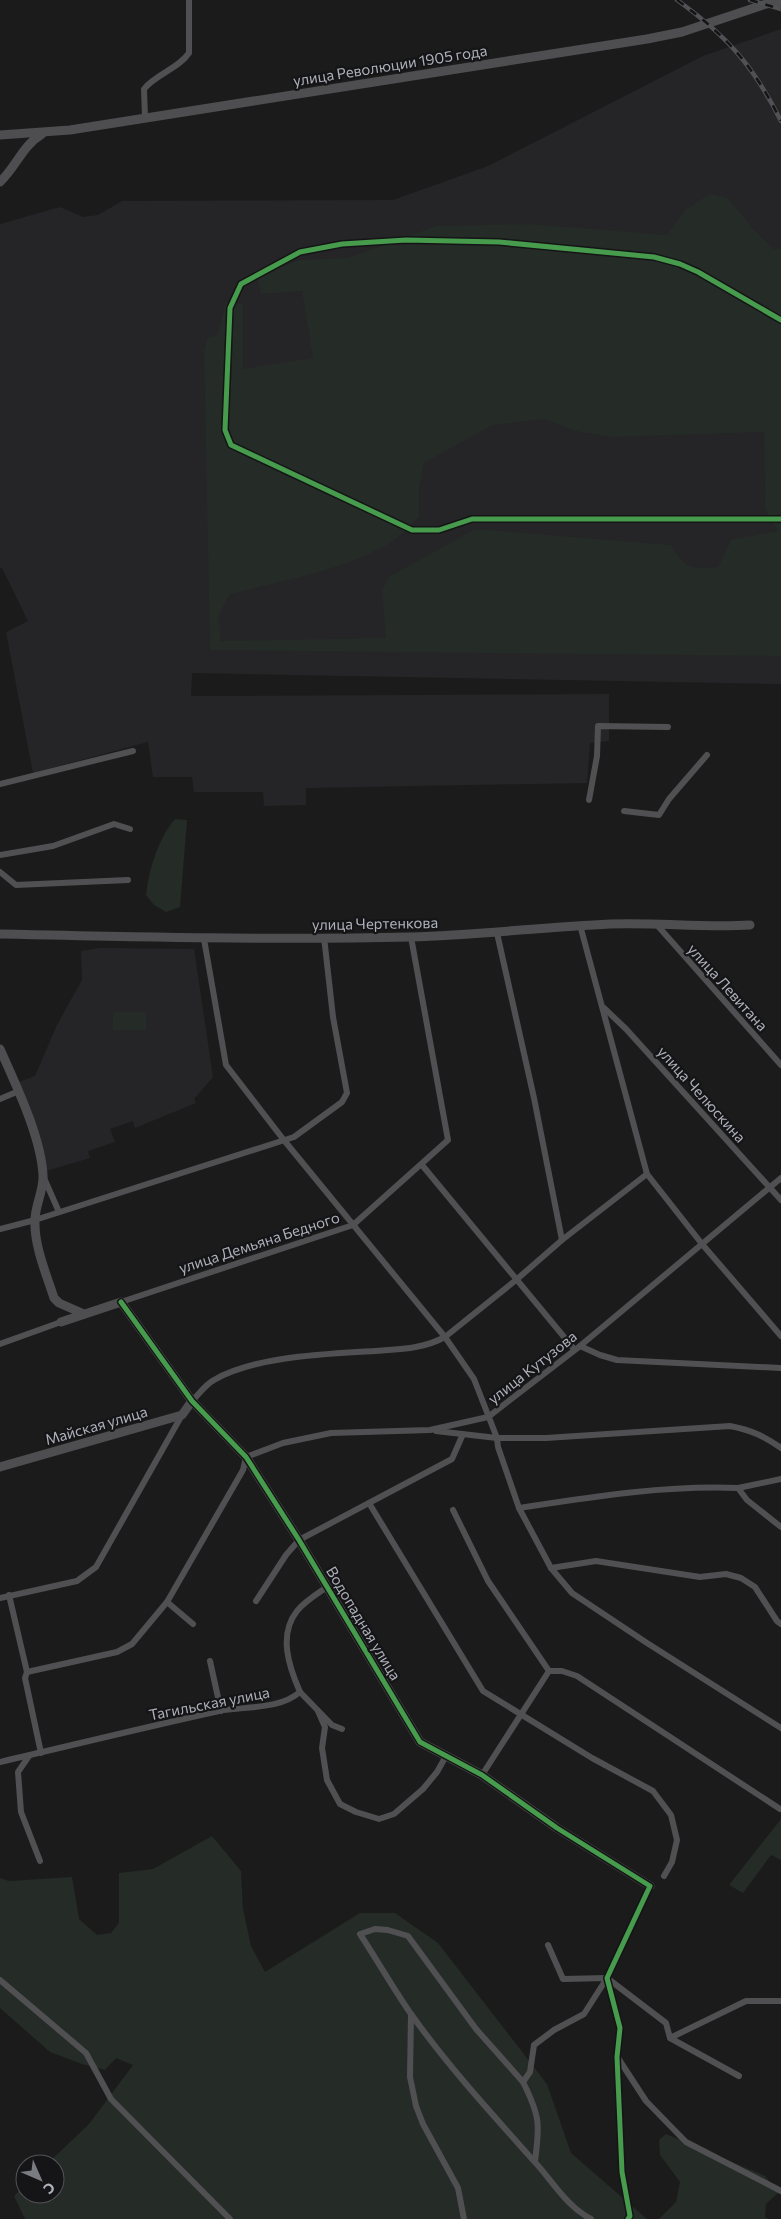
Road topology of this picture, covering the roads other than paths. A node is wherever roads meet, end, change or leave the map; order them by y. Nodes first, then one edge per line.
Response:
1 (189, 0) edge
2 (781, 2) edge
3 (145, 118) junction
4 (45, 132) junction
5 (21, 134) junction
6 (0, 135) edge
7 (26, 147) junction
8 (0, 182) edge
9 (781, 320) edge
10 (781, 519) edge
11 (668, 727) dead end
12 (134, 751) dead end
13 (707, 755) dead end
14 (0, 784) edge
15 (589, 800) dead end
16 (624, 811) dead end
17 (130, 829) dead end
18 (0, 855) edge
19 (0, 872) edge
20 (128, 880) dead end
21 (580, 925) junction
22 (657, 925) junction
23 (750, 925) dead end
24 (497, 933) junction
25 (0, 934) edge
26 (324, 937) junction
27 (412, 937) junction
28 (204, 939) junction
29 (603, 1008) junction
30 (0, 1049) edge
31 (781, 1065) edge
32 (18, 1091) junction
33 (0, 1099) edge
34 (283, 1139) junction
35 (422, 1165) junction
36 (647, 1174) junction
37 (43, 1176) junction
38 (781, 1178) edge
39 (770, 1187) junction
40 (781, 1200) edge
41 (59, 1212) junction
42 (35, 1220) junction
43 (353, 1225) junction
44 (0, 1229) edge
45 (562, 1240) junction
46 (702, 1244) junction
47 (516, 1280) junction
48 (121, 1302) junction
49 (84, 1314) junction
50 (61, 1322) joint
51 (781, 1336) edge
52 (445, 1337) junction
53 (0, 1344) edge
54 (577, 1348) junction
55 (781, 1368) edge
56 (192, 1401) junction
57 (182, 1415) junction
58 (488, 1417) junction
59 (430, 1430) junction
60 (463, 1434) junction
61 (497, 1438) junction
62 (781, 1448) edge
63 (246, 1457) junction
64 (0, 1467) edge
65 (781, 1479) edge
66 (738, 1488) junction
67 (369, 1503) junction
68 (519, 1508) junction
69 (453, 1510) dead end
70 (781, 1527) edge
71 (299, 1540) junction
72 (551, 1568) junction
73 (327, 1587) junction
74 (9, 1595) junction
75 (0, 1598) edge
76 (256, 1601) dead end
77 (167, 1602) junction
78 (193, 1624) dead end
79 (781, 1624) edge
80 (210, 1661) dead end
81 (549, 1671) junction
82 (28, 1672) junction
83 (300, 1692) junction
84 (318, 1710) junction
85 (222, 1711) junction
86 (521, 1715) junction
87 (781, 1728) edge
88 (342, 1729) dead end
89 (41, 1753) junction
90 (29, 1756) junction
91 (446, 1756) junction
92 (0, 1762) edge
93 (482, 1776) junction
94 (780, 1809) edge
95 (40, 1861) dead end
96 (664, 1876) dead end
97 (650, 1886) joint
98 (548, 1945) dead end
99 (607, 1978) junction
100 (0, 1980) edge
101 (781, 2001) edge
102 (412, 2014) junction
103 (670, 2038) junction
104 (617, 2057) junction
105 (739, 2076) dead end
106 (523, 2082) junction
107 (535, 2161) junction
108 (781, 2191) edge
109 (230, 2219) edge
110 (464, 2219) edge
111 (591, 2219) edge
112 (628, 2219) edge

1 - 3 street
2 - 3 street, улица Революции 1905 года
3 - 4 street, улица Революции 1905 года
4 - 5 street, улица Революции 1905 года
4 - 7 street
5 - 6 street, улица Революции 1905 года
5 - 7 street
7 - 8 street
9 - 10 street
11 - 15 street
12 - 14 street
13 - 16 street
17 - 18 street
19 - 20 street
21 - 22 street, улица Чертенкова
21 - 24 street, улица Чертенкова
21 - 29 street
22 - 23 street, улица Чертенкова
22 - 31 street, улица Левитана
24 - 27 street, улица Чертенкова
24 - 45 street
25 - 28 street, улица Чертенкова
26 - 27 street, улица Чертенкова
26 - 28 street, улица Чертенкова
26 - 34 street
27 - 35 street, улица Демьяна Бедного
28 - 34 street
29 - 36 street
29 - 39 street, улица Челюскина
30 - 32 street
32 - 33 street
32 - 37 street
34 - 41 street
34 - 43 street
35 - 43 street, улица Демьяна Бедного
35 - 47 street
36 - 45 street
36 - 46 street
37 - 41 street
37 - 42 street
38 - 39 street, улица Кутузова
39 - 40 street, улица Челюскина
39 - 46 street, улица Кутузова
41 - 42 street
42 - 44 street
42 - 49 street
43 - 48 street, улица Демьяна Бедного
43 - 52 street
45 - 47 street
46 - 51 street
46 - 54 street, улица Кутузова
47 - 52 street
47 - 54 street
48 - 49 street, улица Демьяна Бедного
48 - 56 street, Водопадная улица
49 - 50 street, улица Демьяна Бедного
50 - 53 street, улица Демьяна Бедного
52 - 56 street
52 - 58 street
54 - 55 street
54 - 58 street, улица Кутузова
56 - 57 street
56 - 63 street, Водопадная улица
57 - 64 street, Майская улица
57 - 74 street
58 - 59 street, улица Кутузова
58 - 61 street
59 - 60 street
59 - 63 street, улица Кутузова
60 - 61 street
60 - 67 street
61 - 62 street
61 - 68 street
63 - 71 street, Водопадная улица
63 - 77 street
65 - 66 street
66 - 68 street
66 - 70 street
67 - 71 street
67 - 86 street
68 - 72 street
69 - 81 street
71 - 73 street, Водопадная улица
71 - 76 street
72 - 79 street
72 - 87 street
73 - 83 street
73 - 91 street, Водопадная улица
74 - 75 street
74 - 82 street
77 - 78 street
77 - 82 street
80 - 85 street
81 - 86 street
81 - 94 street
82 - 89 street
83 - 84 street
83 - 85 street, Тагильская улица
84 - 88 street
84 - 91 street
85 - 89 street, Тагильская улица
86 - 93 street
86 - 96 street
89 - 90 street, Тагильская улица
90 - 92 street, Тагильская улица
90 - 95 street
91 - 93 street, Водопадная улица
93 - 97 street, Водопадная улица
97 - 99 street
98 - 99 street
99 - 103 street
99 - 104 street
99 - 106 street
100 - 109 street
101 - 103 street
102 - 106 street
102 - 107 street
102 - 110 street
103 - 105 street
104 - 108 street
104 - 112 street
106 - 107 street
107 - 111 street

